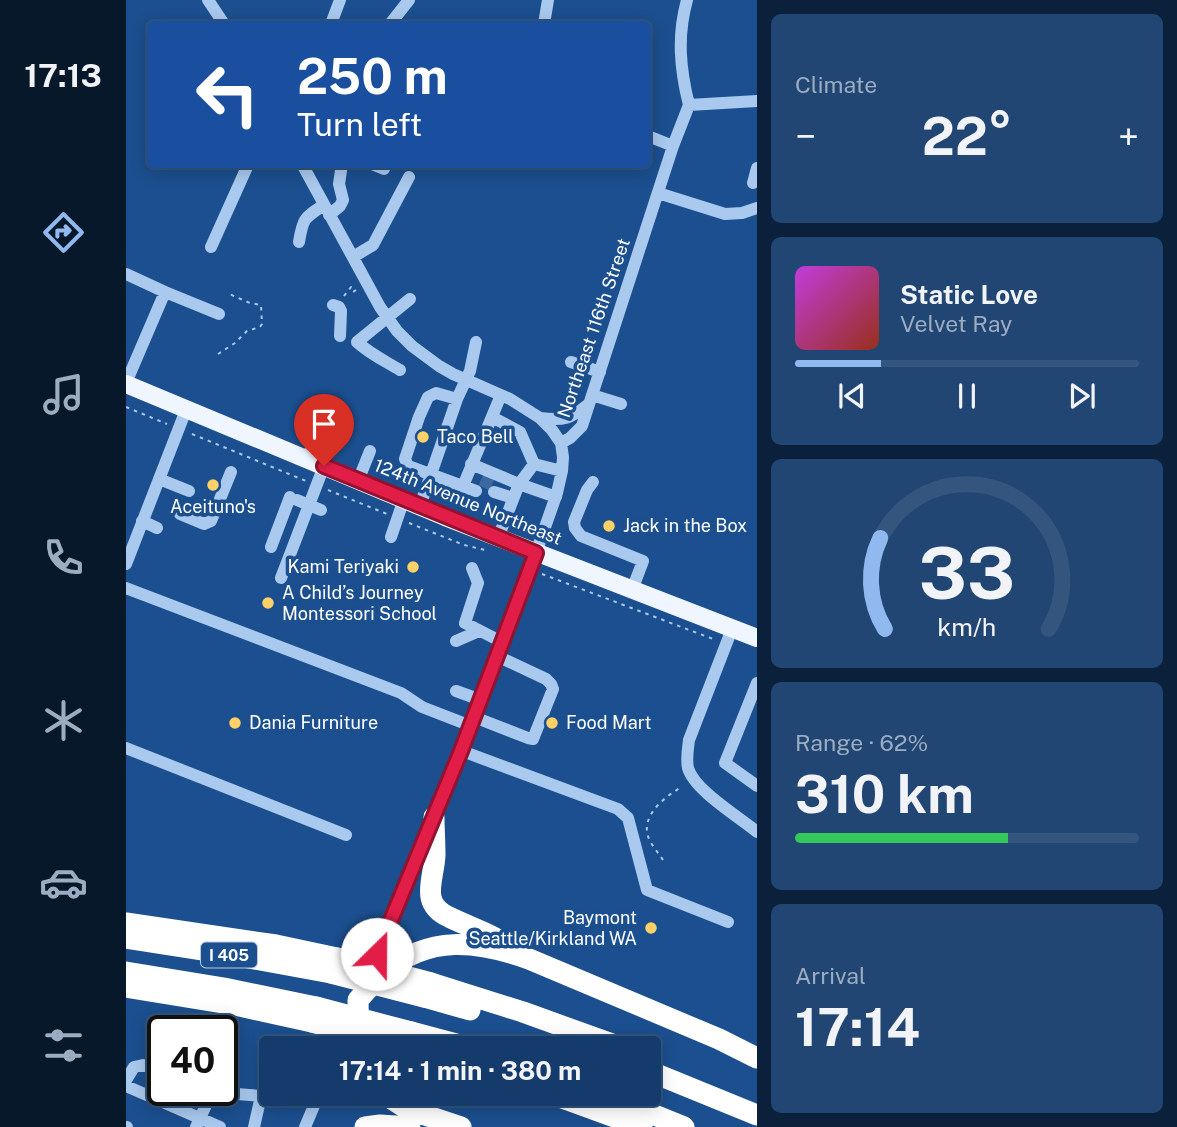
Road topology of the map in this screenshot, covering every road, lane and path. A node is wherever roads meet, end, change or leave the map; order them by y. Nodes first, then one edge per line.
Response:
1 (340, 0) edge
2 (409, 0) edge
3 (548, 0) edge
4 (687, 0) edge
5 (214, 2) edge
6 (223, 21) edge
7 (332, 21) edge
8 (392, 21) edge
9 (544, 21) edge
10 (757, 101) edge
11 (689, 105) junction
12 (651, 137) edge
13 (673, 146) junction
14 (247, 168) edge
15 (304, 168) edge
16 (341, 168) edge
17 (757, 168) edge
18 (408, 177) dead end
19 (753, 183) dead end
20 (658, 193) junction
21 (757, 208) edge
22 (327, 210) junction
23 (299, 242) dead end
24 (211, 247) dead end
25 (353, 257) junction
26 (126, 274) edge
27 (351, 287) dead end
28 (356, 290) dead end
29 (165, 292) junction
30 (227, 293) dead end
31 (410, 299) dead end
32 (333, 305) dead end
33 (219, 314) dead end
34 (388, 319) junction
35 (340, 336) dead end
36 (476, 342) dead end
37 (218, 354) dead end
38 (571, 362) dead end
39 (400, 370) dead end
40 (600, 372) junction
41 (465, 379) junction
42 (126, 384) edge
43 (501, 395) junction
44 (457, 399) junction
45 (590, 399) junction
46 (621, 404) dead end
47 (186, 410) junction
48 (492, 417) junction
49 (540, 418) junction
50 (322, 420) dead end
51 (561, 443) junction
52 (370, 451) dead end
53 (307, 459) junction
54 (471, 464) junction
55 (534, 464) junction
56 (324, 466) junction
57 (562, 471) junction
58 (231, 472) dead end
59 (431, 475) junction
60 (159, 479) junction
61 (358, 481) junction
62 (593, 482) dead end
63 (480, 483) tunnel mouth
64 (519, 484) junction
65 (463, 486) junction
66 (495, 489) tunnel mouth
67 (189, 491) dead end
68 (512, 497) junction
69 (556, 497) junction
70 (304, 503) junction
71 (412, 503) junction
72 (180, 514) dead end
73 (142, 521) junction
74 (158, 527) dead end
75 (391, 537) dead end
76 (498, 538) junction
77 (129, 547) edge
78 (271, 547) dead end
79 (536, 553) junction
80 (126, 564) edge
81 (472, 568) dead end
82 (281, 578) dead end
83 (557, 580) dead end
84 (126, 588) edge
85 (632, 590) junction
86 (732, 629) junction
87 (479, 631) junction
88 (702, 636) dead end
89 (757, 638) edge
90 (456, 641) dead end
91 (502, 642) junction
92 (497, 656) junction
93 (757, 683) edge
94 (456, 691) dead end
95 (481, 700) junction
96 (473, 722) junction
97 (126, 748) edge
98 (461, 751) junction
99 (757, 786) edge
100 (680, 788) dead end
101 (434, 817) junction
102 (755, 826) edge
103 (346, 835) dead end
104 (663, 860) dead end
105 (728, 922) dead end
106 (126, 923) edge
107 (126, 938) edge
108 (529, 959) junction
109 (334, 966) junction
110 (126, 972) edge
111 (126, 987) edge
112 (428, 990) junction
113 (358, 1000) junction
114 (314, 1015) junction
115 (342, 1036) edge
116 (359, 1036) edge
117 (389, 1036) edge
118 (554, 1036) edge
119 (590, 1036) edge
120 (757, 1058) edge
121 (661, 1062) edge
122 (147, 1066) edge
123 (661, 1076) edge
124 (126, 1080) edge
125 (126, 1086) edge
126 (238, 1090) edge
127 (757, 1100) edge
128 (314, 1106) edge
129 (402, 1106) edge
130 (584, 1106) edge
131 (632, 1106) edge
132 (757, 1115) edge
133 (198, 1122) edge
134 (220, 1127) edge
135 (254, 1127) edge
136 (305, 1127) edge
137 (365, 1127) edge
138 (410, 1127) edge
139 (461, 1127) edge
140 (642, 1127) edge
141 (684, 1127) edge

1 - 7 street
2 - 8 street
3 - 9 street
4 - 11 street
5 - 6 street
10 - 11 street
11 - 13 street, Northeast 116th Street
12 - 13 street
13 - 20 street, Northeast 116th Street
14 - 24 street
15 - 22 street
16 - 22 street
17 - 19 street
18 - 25 street
20 - 21 street
20 - 40 street, Northeast 116th Street
22 - 23 street
22 - 25 street
25 - 34 street
26 - 29 street
27 - 28 path
29 - 33 street
29 - 42 street
30 - 37 path
31 - 34 street
32 - 35 street
34 - 39 street
34 - 41 street
36 - 41 street
38 - 40 street
40 - 45 street, Northeast 116th Street
41 - 43 street
41 - 44 street
42 - 47 main road, 124th Avenue Northeast
43 - 48 street
43 - 49 street
44 - 59 street
44 - 59 street
45 - 46 street
45 - 49 street
45 - 51 street, Northeast 116th Street
47 - 53 main road, 124th Avenue Northeast
47 - 60 street
48 - 54 street
48 - 55 street
49 - 51 street
50 - 53 street
51 - 57 street, Northeast 116th Street
52 - 61 street
53 - 56 main road, 124th Avenue Northeast
54 - 64 street
54 - 65 street
55 - 57 street
55 - 64 street
56 - 61 main road, 124th Avenue Northeast
56 - 70 street
57 - 69 street, Northeast 116th Street
58 - 72 street
59 - 65 street
59 - 71 street
60 - 67 street
60 - 73 street
61 - 71 main road, 124th Avenue Northeast
62 - 85 street
63 - 65 street
64 - 68 street
64 - 69 street
66 - 68 street
68 - 76 street
69 - 79 street, Northeast 116th Street
70 - 78 street
70 - 82 street
71 - 75 street
71 - 76 main road, 124th Avenue Northeast
73 - 74 street
73 - 77 street
76 - 79 main road, 124th Avenue Northeast
77 - 80 street
79 - 85 main road, 124th Avenue Northeast
79 - 91 street, Northeast 116th Street
81 - 87 street
83 - 88 path
84 - 96 street
85 - 86 main road, 124th Avenue Northeast
86 - 89 main road, 124th Avenue Northeast
86 - 102 street
87 - 90 street
87 - 91 street
91 - 92 street, Northeast 116th Street
92 - 95 street, Northeast 116th Street
92 - 96 street
93 - 99 street
94 - 95 street
95 - 96 street, Northeast 116th Street
96 - 98 street, Northeast 116th Street
97 - 103 street
98 - 101 street, Northeast 116th Street
98 - 105 street
100 - 104 path
101 - 108 highway
101 - 113 street, Northeast 116th Street
106 - 109 highway, I 405
107 - 109 highway, I 405
108 - 113 highway
108 - 120 highway
109 - 112 highway, I 405, bridge
110 - 114 highway, I 405
111 - 114 highway, I 405
112 - 118 highway, I 405
112 - 119 highway, I 405
113 - 115 street, Northeast 116th Street
113 - 116 highway
114 - 117 highway, I 405, bridge
121 - 127 highway
122 - 124 street
123 - 132 highway
125 - 133 street
126 - 135 street
128 - 136 street
129 - 139 highway
130 - 140 highway
131 - 141 highway
133 - 134 street
137 - 138 highway

